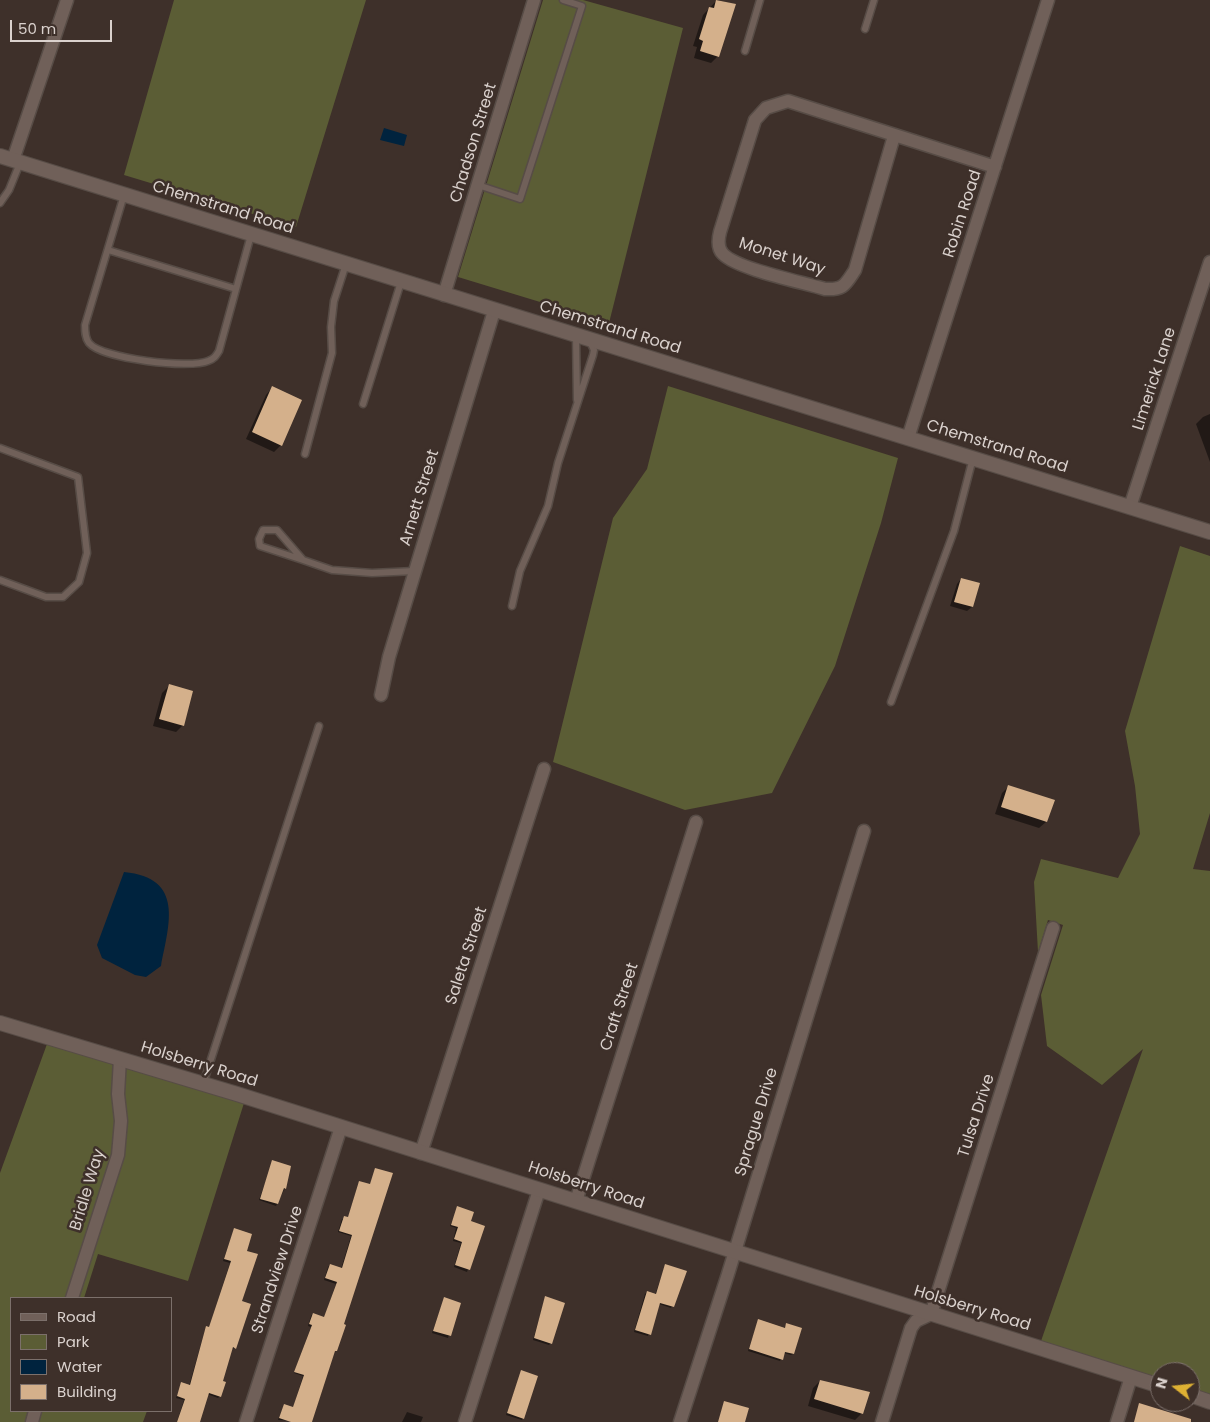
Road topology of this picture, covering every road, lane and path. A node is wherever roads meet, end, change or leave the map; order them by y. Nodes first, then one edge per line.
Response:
1 (67, 0) edge
2 (534, 0) edge
3 (563, 0) edge
4 (760, 0) edge
5 (874, 0) edge
6 (1048, 0) edge
7 (865, 29) dead end
8 (745, 50) dead end
9 (894, 136) junction
10 (11, 160) edge
11 (995, 167) junction
12 (478, 185) junction
13 (124, 195) junction
14 (0, 203) edge
15 (251, 235) junction
16 (108, 250) junction
17 (1210, 262) edge
18 (346, 264) junction
19 (401, 282) junction
20 (236, 289) junction
21 (444, 295) junction
22 (494, 311) junction
23 (576, 336) junction
24 (590, 340) junction
25 (363, 404) dead end
26 (577, 406) junction
27 (908, 438) junction
28 (0, 448) edge
29 (305, 454) dead end
30 (974, 458) junction
31 (1130, 506) junction
32 (1210, 532) edge
33 (303, 560) junction
34 (416, 571) junction
35 (0, 580) edge
36 (512, 606) dead end
37 (380, 695) dead end
38 (891, 702) dead end
39 (319, 726) dead end
40 (544, 769) dead end
41 (696, 822) dead end
42 (864, 831) dead end
43 (1054, 928) dead end
44 (0, 1023) edge
45 (120, 1059) junction
46 (202, 1084) junction
47 (341, 1127) junction
48 (421, 1152) junction
49 (539, 1190) junction
50 (576, 1201) junction
51 (734, 1252) junction
52 (72, 1297) edge
53 (931, 1314) junction
54 (1131, 1377) junction
55 (1150, 1383) edge
56 (246, 1422) edge
57 (465, 1422) edge
58 (680, 1422) edge
59 (882, 1422) edge
60 (1117, 1422) edge

1 - 10 street
2 - 12 street, Chadson Street
3 - 12 lane
4 - 8 lane
5 - 7 lane
6 - 11 street, Robin Road
9 - 9 street, Monet Way
9 - 11 street, Monet Way
10 - 13 street, Chemstrand Road
10 - 14 lane
11 - 27 street, Robin Road
12 - 21 street, Chadson Street
13 - 15 street, Chemstrand Road
13 - 16 lane
15 - 18 street, Chemstrand Road
15 - 20 lane
16 - 20 lane
16 - 20 lane
17 - 31 street, Limerick Lane
18 - 19 street, Chemstrand Road
18 - 29 lane
19 - 21 street, Chemstrand Road
19 - 25 lane
21 - 22 street, Chemstrand Road
22 - 23 street, Chemstrand Road
22 - 34 street, Arnett Street
23 - 24 street, Chemstrand Road
23 - 26 lane
24 - 26 lane
24 - 27 street, Chemstrand Road
26 - 36 lane
27 - 30 street, Chemstrand Road
28 - 35 lane
30 - 31 street, Chemstrand Road
30 - 38 lane
31 - 32 street, Chemstrand Road
33 - 33 lane
33 - 34 lane
34 - 37 street, Arnett Street
39 - 46 lane
40 - 48 street, Saleta Street
41 - 50 street, Craft Street
42 - 51 street, Sprague Drive
43 - 53 street, Tulsa Drive
44 - 45 street, Holsberry Road
45 - 46 street, Holsberry Road
45 - 52 street, Bridle Way
46 - 47 street, Holsberry Road
47 - 48 street, Holsberry Road
47 - 56 street, Strandview Drive
48 - 49 street, Holsberry Road
49 - 50 street, Holsberry Road
49 - 57 street
50 - 51 street, Holsberry Road
51 - 53 street, Holsberry Road
51 - 58 street, Sprague Drive
53 - 54 street, Holsberry Road
53 - 59 street
54 - 55 street, Holsberry Road
54 - 60 street

